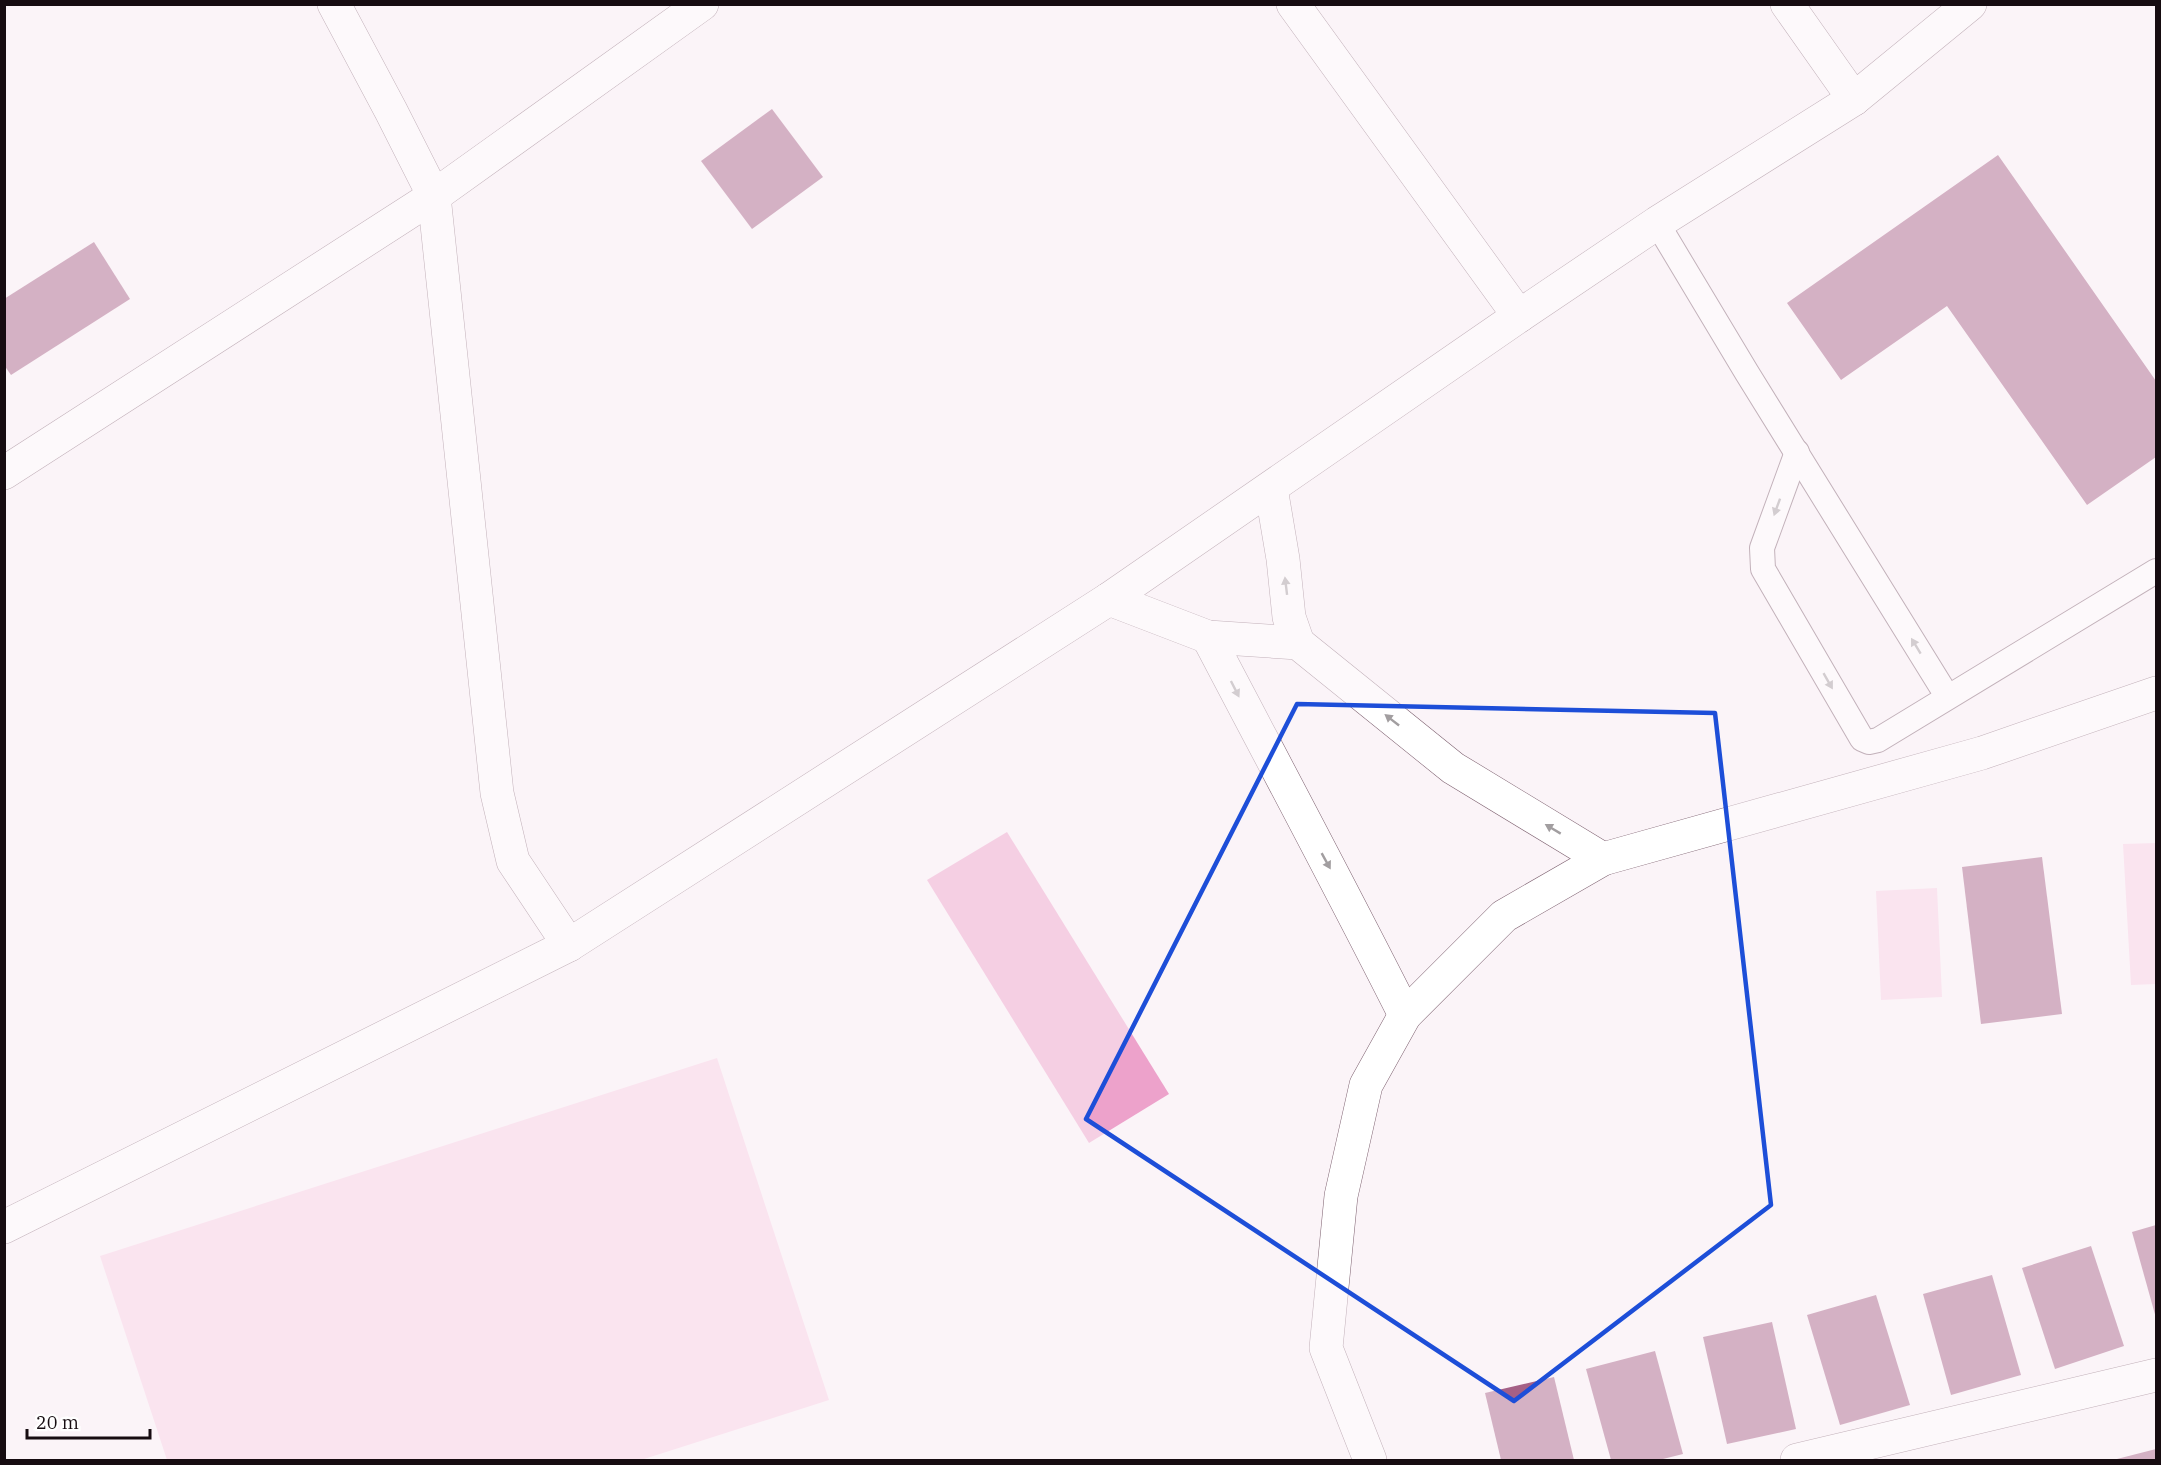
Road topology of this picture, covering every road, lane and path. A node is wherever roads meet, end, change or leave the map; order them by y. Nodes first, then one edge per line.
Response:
1 (334, 4) edge
2 (702, 4) edge
3 (1293, 4) edge
4 (1787, 4) edge
5 (1970, 4) edge
6 (1854, 99) junction
7 (434, 196) junction
8 (1657, 223) junction
9 (1519, 316) junction
10 (1797, 452) junction
11 (4, 473) edge
12 (1271, 488) junction
13 (2157, 572) edge
14 (1109, 599) junction
15 (1208, 637) junction
16 (1298, 643) junction
17 (2157, 693) edge
18 (1947, 696) junction
19 (1603, 859) junction
20 (569, 945) junction
21 (1405, 1015) junction
22 (4, 1227) edge
23 (2157, 1375) edge
24 (1370, 1461) edge
25 (1797, 1461) edge

1 - 7 street
2 - 7 street
3 - 9 street
4 - 6 street
5 - 6 street
6 - 8 street
7 - 11 street
7 - 20 street
8 - 9 street
8 - 10 lane
9 - 12 street
18 -> 10 lane
10 -> 18 lane
12 - 14 street
16 -> 12 street
13 - 18 lane
14 - 15 street
14 - 20 street
15 - 16 street
15 -> 21 street
19 -> 16 street
17 - 19 street
19 - 21 street
20 - 22 street
21 - 24 street
23 - 25 street

